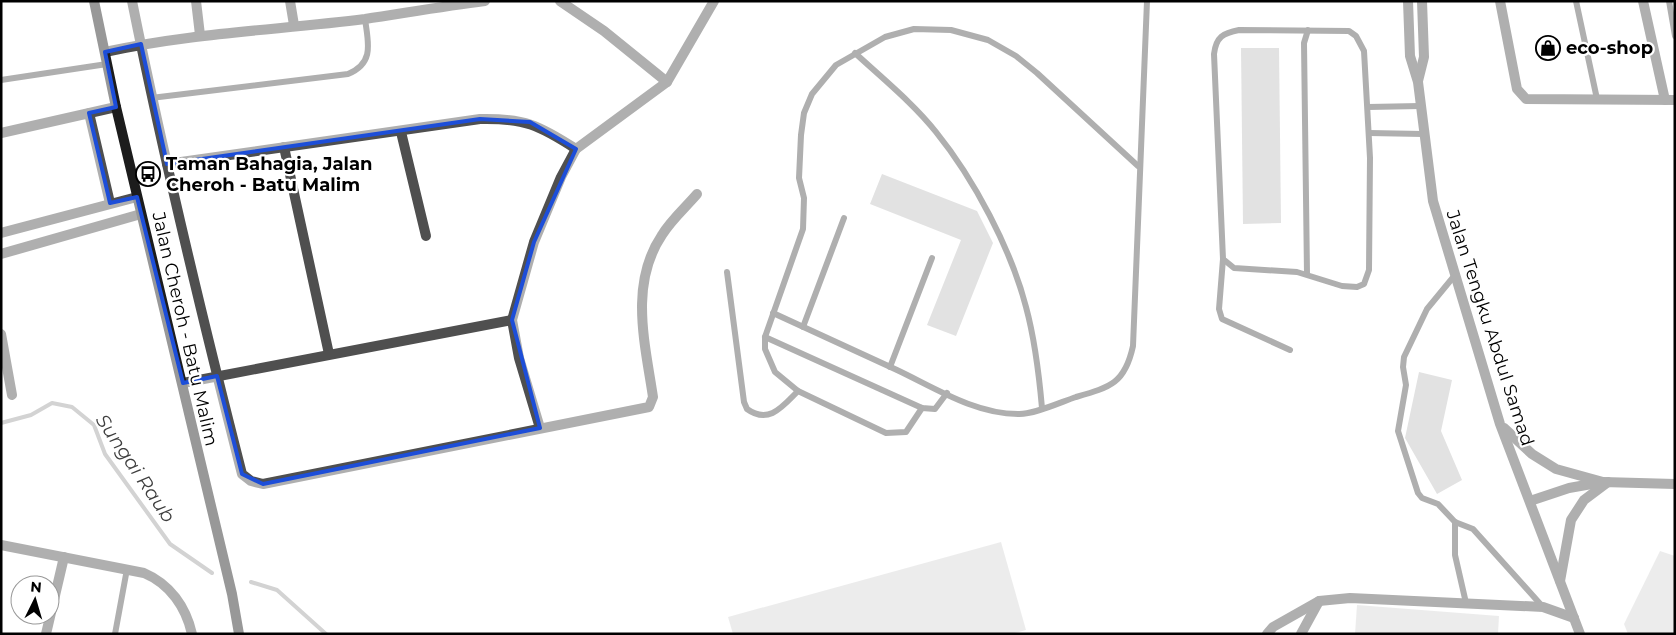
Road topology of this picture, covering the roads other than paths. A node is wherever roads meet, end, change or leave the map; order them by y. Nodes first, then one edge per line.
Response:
1 (94, 1) edge
2 (132, 1) edge
3 (196, 1) edge
4 (290, 1) edge
5 (485, 1) edge
6 (560, 1) edge
7 (714, 1) edge
8 (1147, 1) edge
9 (1408, 1) edge
10 (1422, 1) edge
11 (1500, 1) edge
12 (1576, 1) edge
13 (1644, 1) edge
14 (1669, 1) edge
15 (425, 5) edge
16 (365, 18) junction
17 (294, 25) junction
18 (1308, 30) junction
19 (200, 35) junction
20 (1675, 36) edge
21 (141, 44) junction
22 (105, 52) junction
23 (855, 53) junction
24 (107, 64) junction
25 (1, 80) edge
26 (667, 82) junction
27 (1418, 82) junction
28 (151, 98) junction
29 (1598, 99) junction
30 (1670, 100) edge
31 (1420, 106) junction
32 (116, 107) junction
33 (1368, 107) junction
34 (89, 113) junction
35 (401, 132) junction
36 (1, 133) edge
37 (1369, 133) junction
38 (1423, 134) junction
39 (284, 147) junction
40 (576, 149) junction
41 (167, 164) junction
42 (1138, 166) junction
43 (697, 194) dead end
44 (137, 197) junction
45 (110, 203) junction
46 (141, 214) junction
47 (844, 218) dead end
48 (1, 233) edge
49 (426, 236) dead end
50 (1, 254) edge
51 (932, 258) dead end
52 (1223, 259) junction
53 (727, 272) dead end
54 (1307, 274) junction
55 (1455, 276) junction
56 (773, 313) junction
57 (512, 320) junction
58 (803, 327) junction
59 (1, 334) edge
60 (765, 337) junction
61 (1290, 350) dead end
62 (329, 354) junction
63 (890, 366) junction
64 (217, 376) junction
65 (183, 384) junction
66 (798, 391) junction
67 (946, 393) junction
68 (12, 395) dead end
69 (922, 408) junction
70 (1042, 408) junction
71 (1500, 424) junction
72 (540, 428) junction
73 (1605, 482) junction
74 (1675, 484) edge
75 (1530, 501) junction
76 (1455, 522) junction
77 (1, 545) edge
78 (64, 557) junction
79 (127, 569) junction
80 (1560, 584) junction
81 (1318, 601) junction
82 (1466, 603) junction
83 (1543, 607) junction
84 (1574, 618) junction
85 (192, 633) edge
86 (46, 634) edge
87 (114, 634) edge
88 (239, 634) edge
89 (1267, 634) edge
90 (1301, 634) edge
91 (1580, 634) edge

1 - 22 main road, Jalan Cheroh - Batu Malim
2 - 21 street
3 - 19 street
4 - 17 street
5 - 15 street
6 - 26 street
7 - 26 street
8 - 42 lane
9 - 27 street
10 - 27 street
11 - 29 street
12 - 29 lane
13 - 30 street
14 - 20 lane
15 - 16 street
16 - 17 street
16 - 28 lane
17 - 19 street
18 - 33 lane
18 - 52 lane
18 - 54 lane
19 - 21 street
21 - 22 street
21 - 28 street
22 - 24 main road, Jalan Cheroh - Batu Malim
23 - 42 lane
23 - 56 lane
23 - 70 lane
24 - 25 lane
24 - 32 main road, Jalan Cheroh - Batu Malim
26 - 40 street
27 - 31 street, Jalan Tengku Abdul Samad
28 - 41 street
29 - 30 street
31 - 33 lane
31 - 38 street, Jalan Tengku Abdul Samad
32 - 34 street
32 - 44 main road, Jalan Cheroh - Batu Malim
33 - 37 lane
34 - 36 street
34 - 45 street
35 - 39 street
35 - 40 street
35 - 49 street
37 - 38 lane
37 - 54 lane
38 - 55 street, Jalan Tengku Abdul Samad
39 - 41 street
39 - 62 street
40 - 57 street
41 - 64 street
42 - 70 lane
43 - 72 street
44 - 45 street
44 - 46 main road, Jalan Cheroh - Batu Malim
45 - 48 street
46 - 50 street
46 - 65 main road, Jalan Cheroh - Batu Malim
47 - 58 lane
51 - 63 lane
52 - 54 lane
52 - 61 lane
53 - 66 lane
55 - 71 street, Jalan Tengku Abdul Samad
55 - 76 lane
56 - 58 lane
56 - 60 lane
57 - 62 street
57 - 72 street
58 - 63 lane
59 - 68 street
60 - 66 lane
60 - 69 lane
62 - 64 street
63 - 67 lane
64 - 65 street
64 - 72 street
65 - 88 main road, Jalan Cheroh - Batu Malim
66 - 69 lane
67 - 69 lane
67 - 70 lane
71 - 73 street
71 - 75 street, Jalan Tengku Abdul Samad
73 - 74 street
73 - 75 street
73 - 80 street
75 - 80 street, Jalan Tengku Abdul Samad
76 - 82 lane
76 - 83 lane
77 - 78 street
78 - 79 street
78 - 86 street
79 - 85 street
79 - 87 lane
80 - 84 street, Jalan Tengku Abdul Samad
81 - 82 street
81 - 89 street
81 - 90 street
82 - 83 street
83 - 84 street
84 - 91 street, Jalan Tengku Abdul Samad

